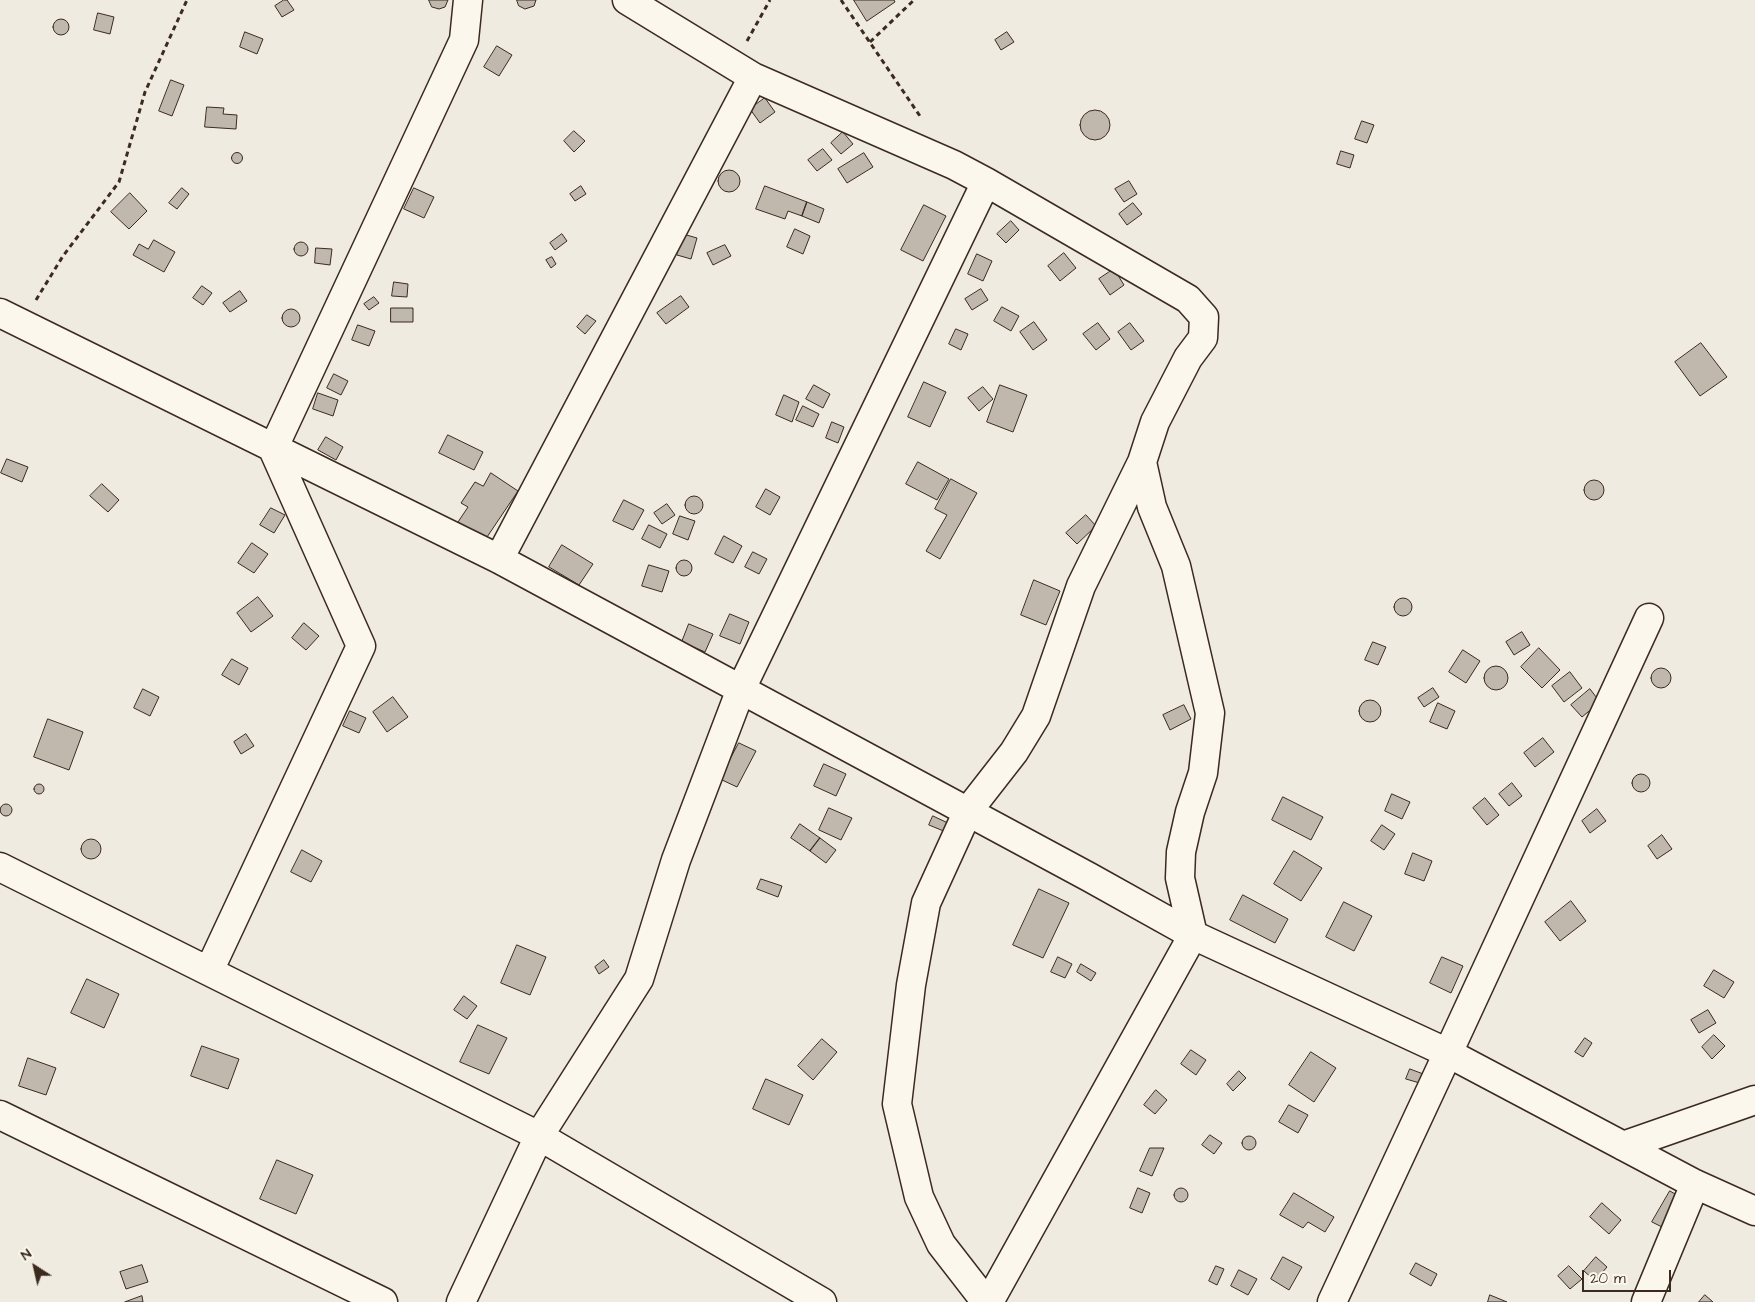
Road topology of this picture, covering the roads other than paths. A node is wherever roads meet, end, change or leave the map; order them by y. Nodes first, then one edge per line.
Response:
1 (468, 0) edge
2 (627, 0) edge
3 (744, 71) junction
4 (986, 182) junction
5 (11, 318) edge
6 (273, 449) junction
7 (1142, 462) junction
8 (498, 559) junction
9 (1648, 618) dead end
10 (741, 689) junction
11 (968, 811) junction
12 (0, 867) edge
13 (1193, 935) junction
14 (209, 971) junction
15 (1448, 1053) junction
16 (1755, 1100) edge
17 (0, 1115) edge
18 (539, 1136) junction
19 (1623, 1146) junction
20 (1695, 1184) junction
21 (1755, 1210) edge
22 (383, 1302) edge
23 (461, 1302) edge
24 (822, 1302) edge
25 (987, 1302) edge
26 (1332, 1302) edge
27 (1646, 1302) edge

1 - 6 street
2 - 3 street
3 - 4 street
3 - 8 street
4 - 7 street
4 - 10 street
5 - 6 street
6 - 8 street
6 - 14 street
7 - 11 street
7 - 13 street
8 - 10 street
9 - 15 street
10 - 11 street
10 - 18 street
11 - 13 street
11 - 25 street
12 - 14 street
13 - 15 street
13 - 25 street
14 - 18 street
15 - 19 street
15 - 26 street
16 - 19 street
17 - 22 street
18 - 23 street
18 - 24 street
19 - 20 street
20 - 21 street
20 - 27 street

